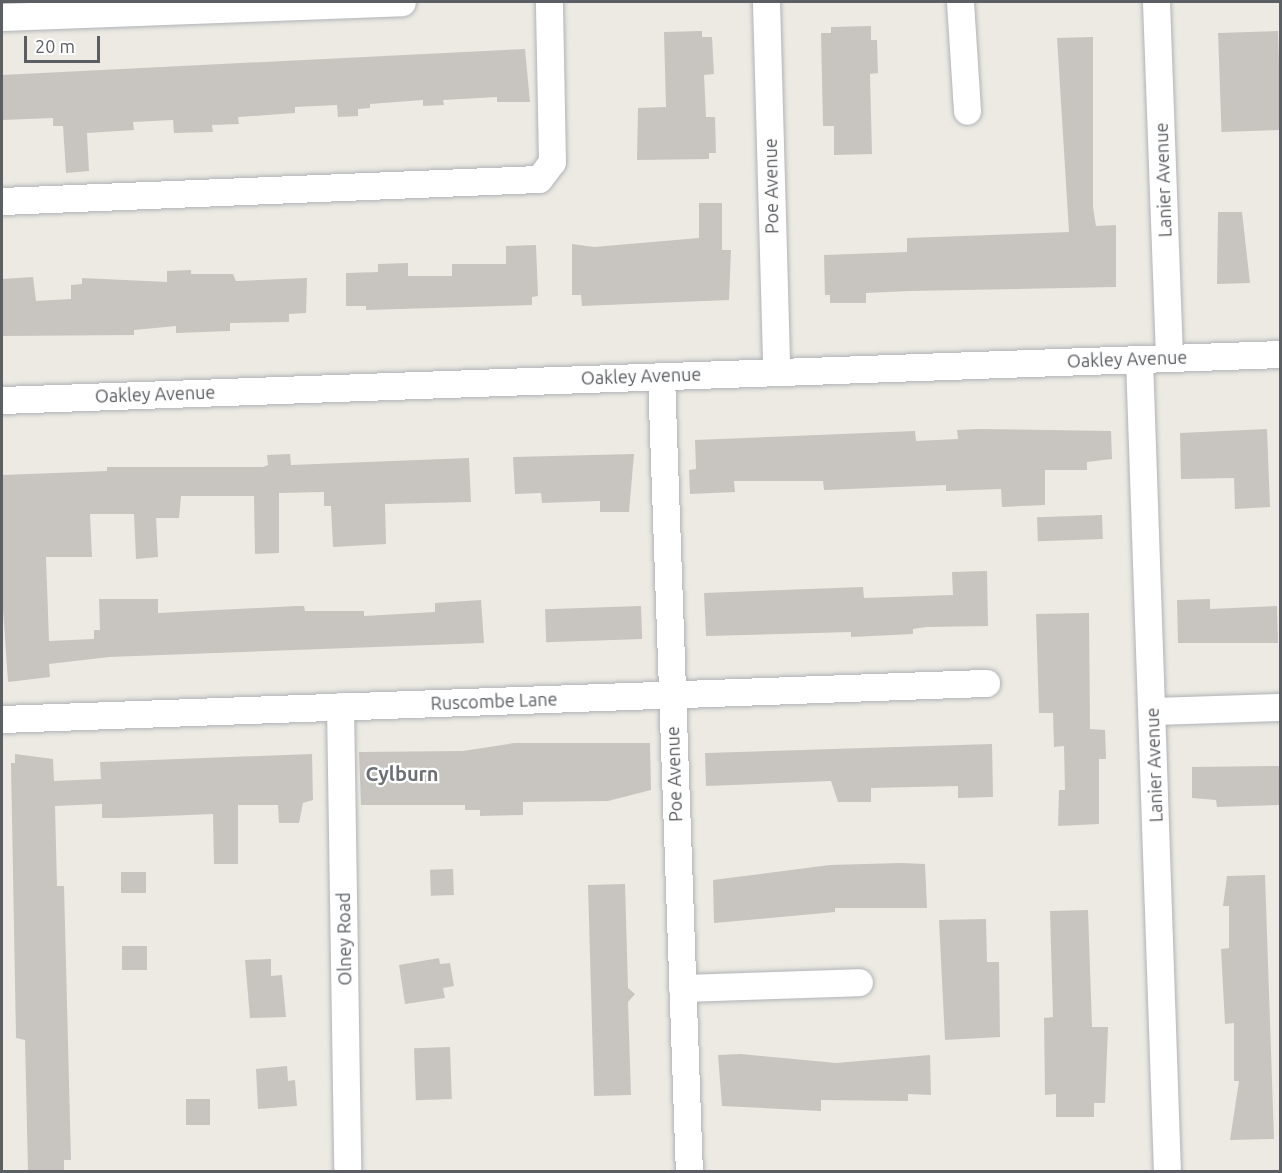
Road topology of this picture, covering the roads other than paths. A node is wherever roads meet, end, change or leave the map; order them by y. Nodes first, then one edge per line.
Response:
1 (402, 2) edge
2 (549, 2) edge
3 (766, 2) edge
4 (960, 2) edge
5 (1156, 2) edge
6 (2, 17) edge
7 (967, 111) dead end
8 (2, 201) edge
9 (1281, 354) edge
10 (1169, 358) junction
11 (1139, 359) junction
12 (776, 371) junction
13 (661, 376) junction
14 (2, 400) edge
15 (986, 683) dead end
16 (672, 694) junction
17 (340, 706) junction
18 (1281, 707) edge
19 (1152, 711) junction
20 (2, 719) edge
21 (859, 982) dead end
22 (682, 988) junction
23 (347, 1172) edge
24 (688, 1172) edge
25 (1167, 1172) edge

1 - 6 street
2 - 8 street
3 - 12 street, Poe Avenue
4 - 7 street
5 - 10 street, Lanier Avenue
9 - 10 street, Oakley Avenue
10 - 11 street, Oakley Avenue
11 - 12 street, Oakley Avenue
11 - 19 street, Lanier Avenue
12 - 13 street, Oakley Avenue
13 - 14 street, Oakley Avenue
13 - 16 street, Poe Avenue
15 - 16 street, Ruscombe Lane
16 - 17 street, Ruscombe Lane
16 - 22 street, Poe Avenue
17 - 20 street, Ruscombe Lane
17 - 23 street, Olney Road
18 - 19 street
19 - 25 street, Lanier Avenue
21 - 22 street
22 - 24 street, Poe Avenue

